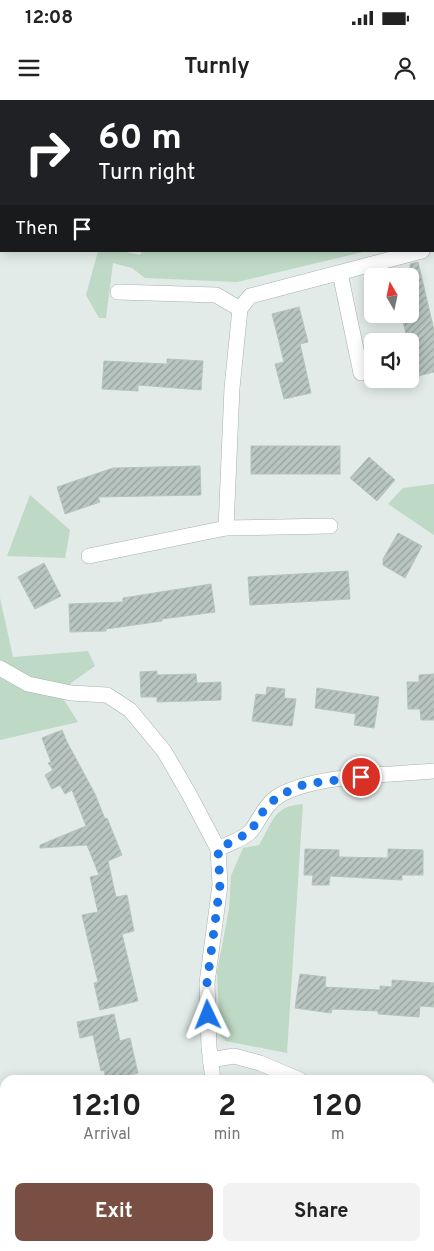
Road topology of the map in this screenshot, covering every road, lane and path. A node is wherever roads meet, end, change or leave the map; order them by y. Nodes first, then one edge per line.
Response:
1 (418, 252) edge
2 (340, 273) junction
3 (118, 292) dead end
4 (240, 309) junction
5 (361, 373) dead end
6 (330, 526) dead end
7 (226, 528) junction
8 (89, 556) dead end
9 (0, 668) edge
10 (434, 771) edge
11 (218, 849) junction
12 (210, 1060) junction
13 (212, 1075) edge
14 (288, 1075) edge

1 - 2 street
2 - 4 street
2 - 5 street
3 - 4 street
4 - 7 street
6 - 7 street
7 - 8 street
9 - 11 street
10 - 11 street
11 - 12 street
12 - 13 street
12 - 14 street

